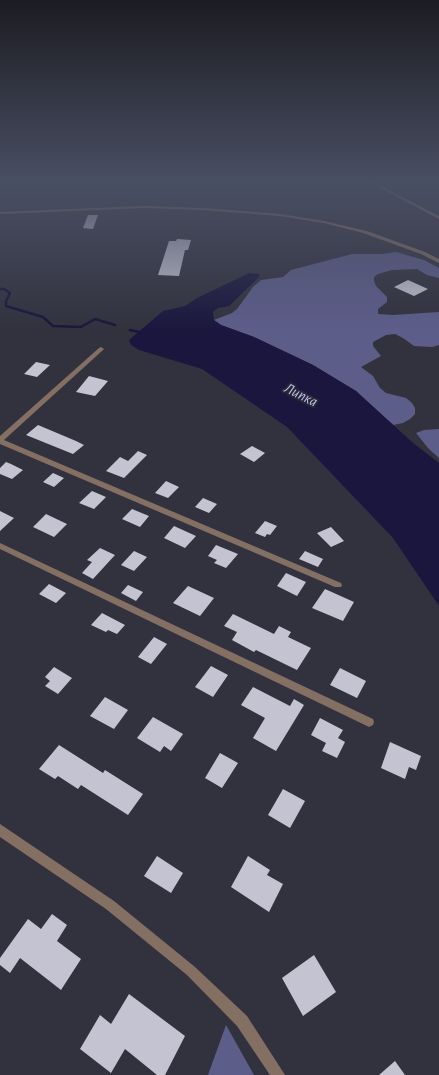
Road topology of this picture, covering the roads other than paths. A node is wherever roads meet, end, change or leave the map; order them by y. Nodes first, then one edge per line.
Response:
1 (362, 231) edge
2 (439, 261) edge
3 (100, 349) dead end
4 (0, 440) edge
5 (0, 546) edge
6 (338, 586) dead end
7 (370, 722) dead end
8 (0, 830) edge
9 (278, 1075) edge

1 - 2 street
3 - 4 street
4 - 6 street
5 - 7 street
8 - 9 street

